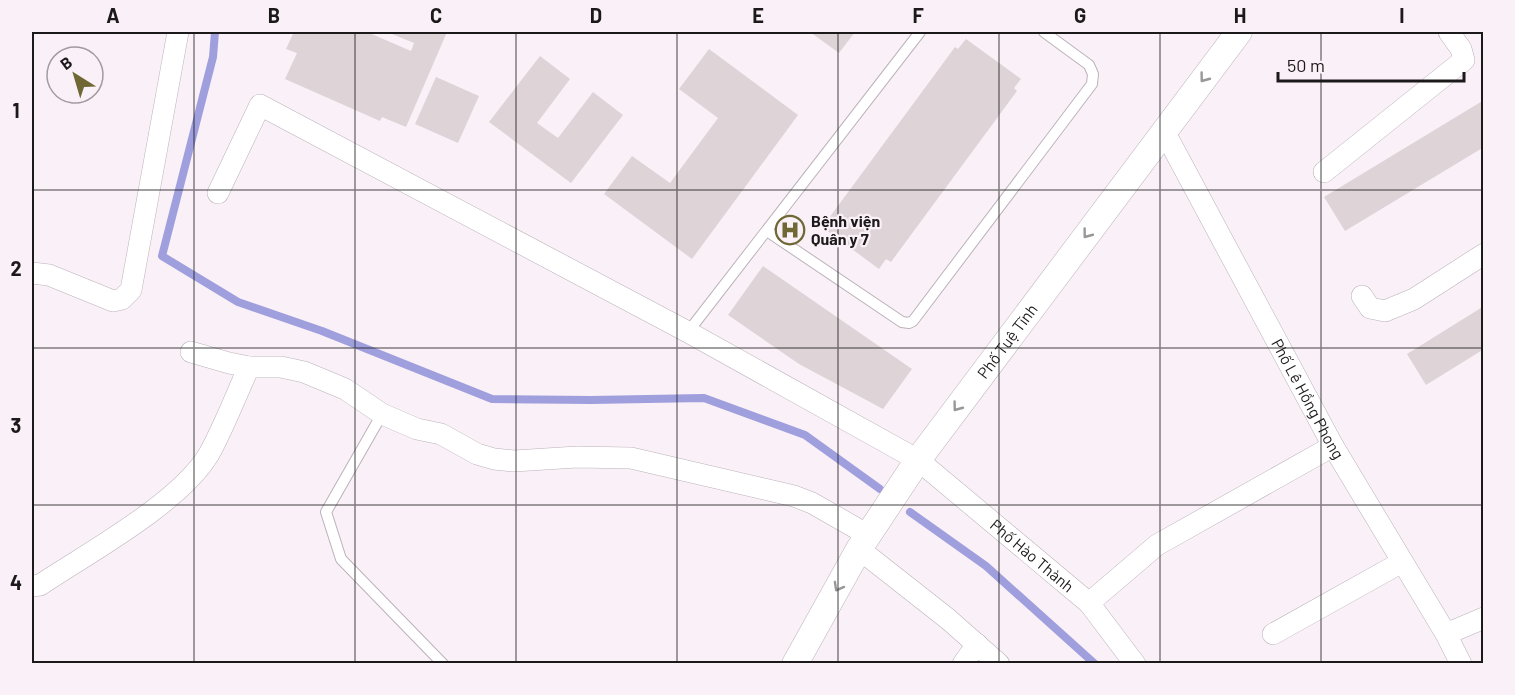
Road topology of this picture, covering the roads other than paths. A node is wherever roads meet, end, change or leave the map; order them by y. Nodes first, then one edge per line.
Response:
1 (178, 32) edge
2 (920, 32) edge
3 (1044, 32) edge
4 (1239, 32) edge
5 (1449, 32) edge
6 (1164, 131) junction
7 (1324, 172) dead end
8 (218, 193) dead end
9 (767, 231) junction
10 (1484, 254) edge
11 (32, 273) edge
12 (1362, 296) dead end
13 (688, 332) junction
14 (191, 352) dead end
15 (249, 367) junction
16 (382, 414) junction
17 (1333, 446) junction
18 (918, 460) junction
19 (863, 542) junction
20 (1402, 562) junction
21 (32, 586) edge
22 (1089, 603) junction
23 (1484, 618) edge
24 (1273, 634) dead end
25 (1446, 634) junction
26 (977, 644) junction
27 (443, 663) edge
28 (795, 663) edge
29 (963, 663) edge
30 (999, 663) edge
31 (1136, 663) edge
32 (1461, 663) edge

1 - 11 street
2 - 9 lane
3 - 9 lane
4 -> 6 street, Phố Tuệ Tĩnh
5 - 7 street
6 - 17 street, Phố Lê Hồng Phong
6 -> 18 street, Phố Tuệ Tĩnh
8 - 13 street, Phố Hào Thành
9 - 13 lane
10 - 12 street
13 - 18 street, Phố Hào Thành
14 - 15 street
15 - 16 street
15 - 21 street
16 - 19 street
16 - 27 lane
17 - 20 street, Phố Lê Hồng Phong
17 - 22 street
18 - 19 street, Phố Tuệ Tĩnh
18 - 22 street, Phố Hào Thành
19 - 26 street
19 -> 28 street, Phố Tuệ Tĩnh
20 - 24 street
20 - 25 street, Phố Lê Hồng Phong
22 - 31 street, Phố Hào Thành
23 - 25 street
25 - 32 street, Phố Lê Hồng Phong
26 - 29 street
26 - 30 street

